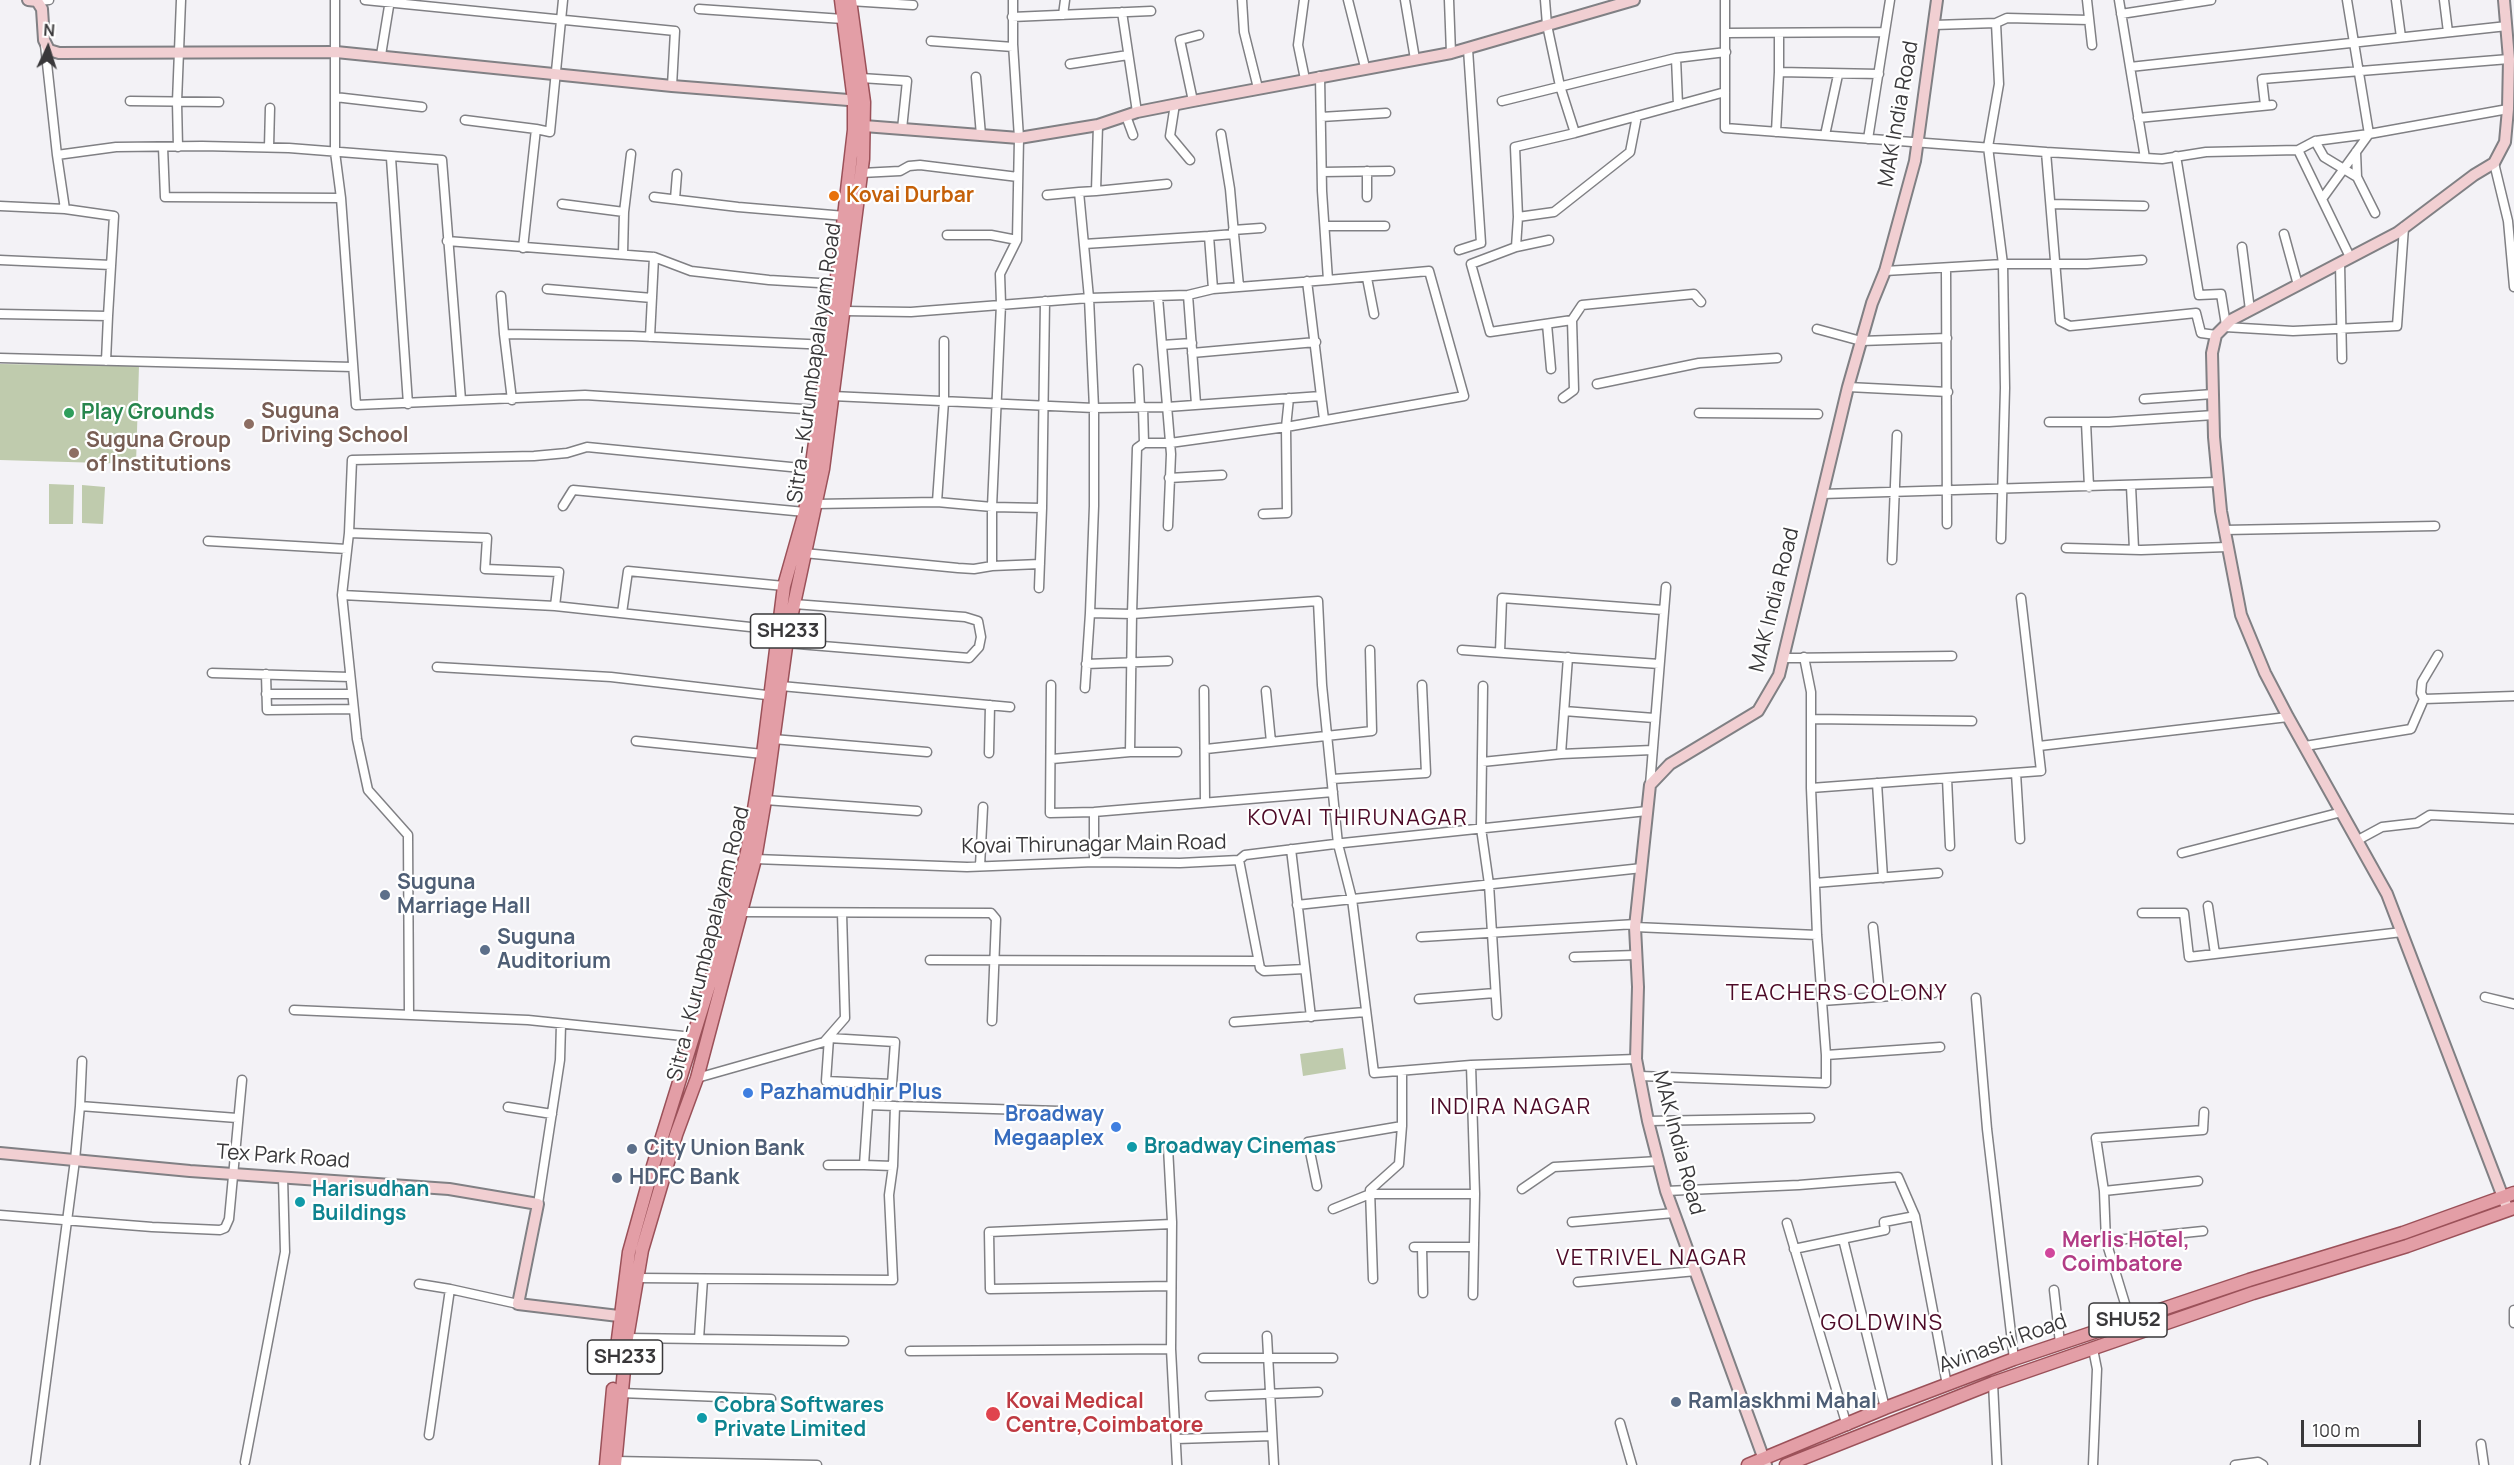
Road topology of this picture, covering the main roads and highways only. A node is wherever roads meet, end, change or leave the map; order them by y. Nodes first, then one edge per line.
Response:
1 (847, 0) edge
2 (859, 101) junction
3 (810, 508) junction
4 (776, 693) junction
5 (2509, 1195) edge
6 (2511, 1209) edge
7 (625, 1317) junction
8 (1765, 1462) edge
9 (1800, 1462) edge
10 (612, 1464) edge
11 (1748, 1465) edge
12 (1786, 1465) edge

1 - 2 main road, Sitra - Kurumbapalayam Road / SH233
1 - 2 main road
2 - 3 main road
2 - 3 main road, Sitra - Kurumbapalayam Road / SH233
3 - 4 main road, Sitra - Kurumbapalayam Road / SH233
3 - 4 main road
4 - 7 main road
4 - 7 main road, Sitra - Kurumbapalayam Road / SH233
5 - 8 main road, Avinashi Road / SHU52
6 - 9 main road, Avinashi Road / SHU52
7 - 10 main road, Sitra - Kurumbapalayam Road / SH233
7 - 10 main road, Sitra - Kurumbapalayam Road / SH233
8 - 11 main road, Avinashi Road / SHU52
9 - 12 main road, Avinashi Road / SHU52

